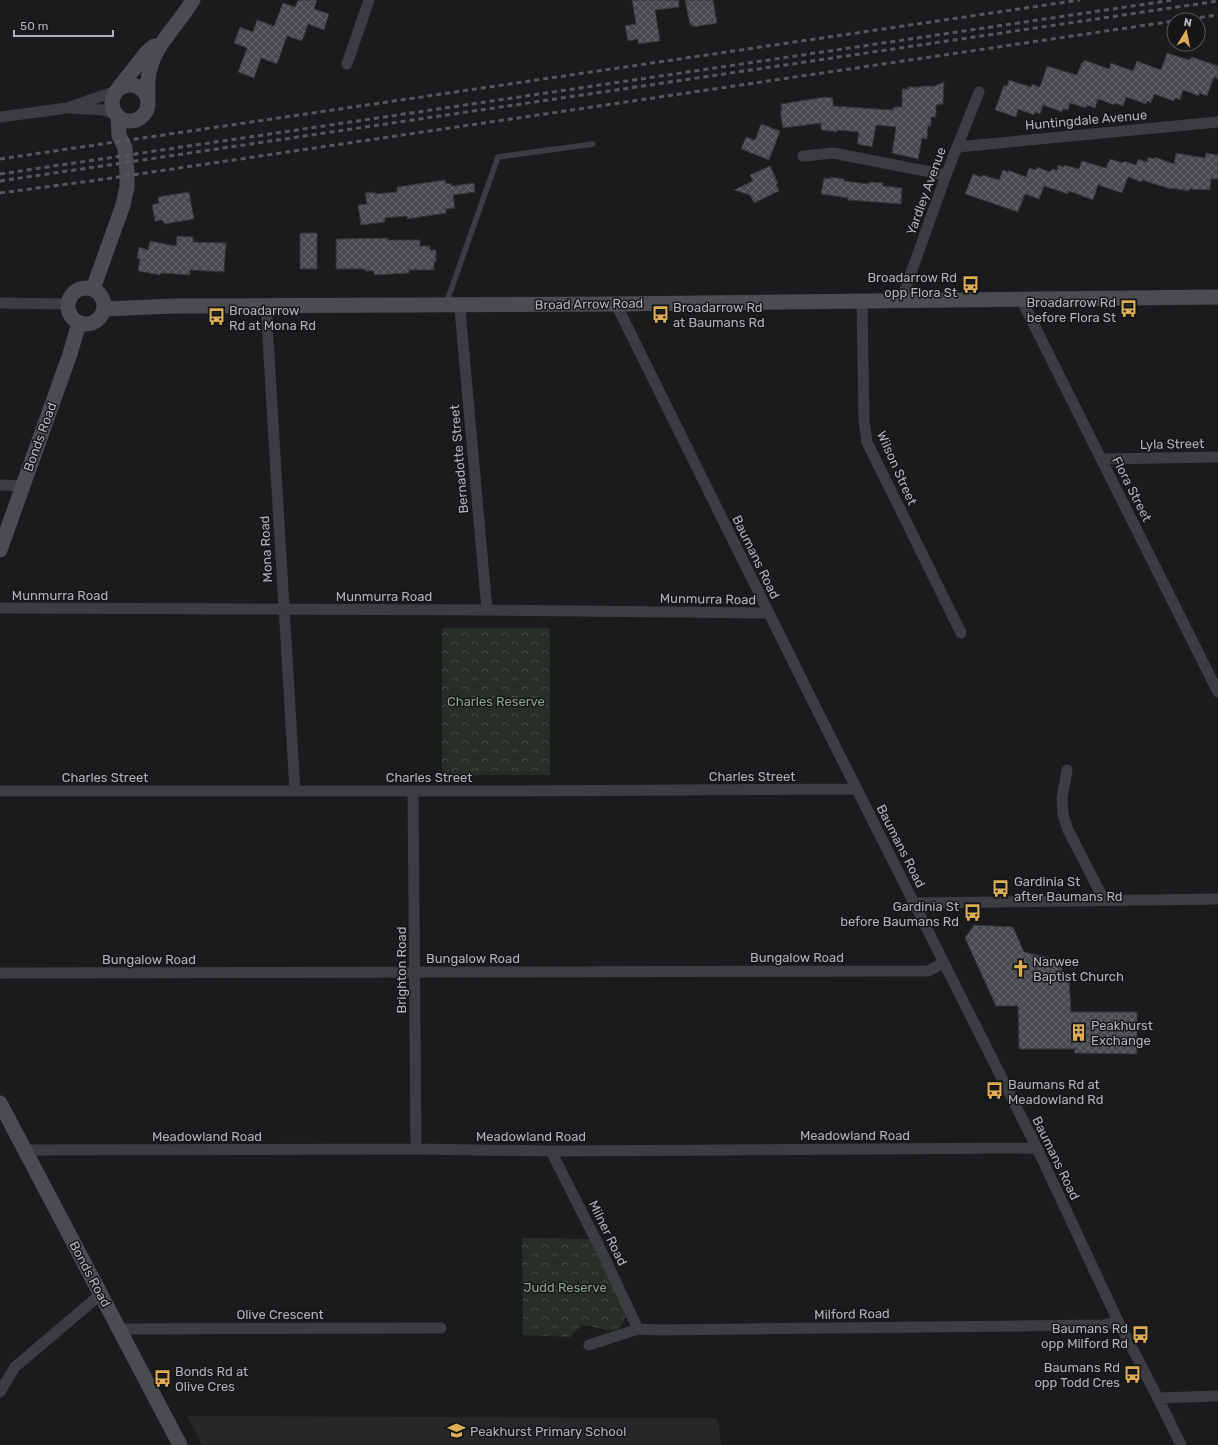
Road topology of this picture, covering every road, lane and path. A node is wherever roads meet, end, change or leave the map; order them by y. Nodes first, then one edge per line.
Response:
1 (192, 0) edge
2 (369, 0) edge
3 (163, 39) junction
4 (346, 64) dead end
5 (116, 91) junction
6 (979, 92) dead end
7 (148, 96) junction
8 (67, 108) junction
9 (117, 115) junction
10 (0, 117) edge
11 (140, 119) junction
12 (1218, 122) edge
13 (593, 144) dead end
14 (957, 147) junction
15 (125, 148) junction
16 (803, 156) dead end
17 (946, 175) junction
18 (93, 288) junction
19 (1218, 297) edge
20 (1021, 299) junction
21 (862, 301) junction
22 (901, 301) junction
23 (0, 303) edge
24 (68, 304) junction
25 (616, 304) junction
26 (266, 305) junction
27 (446, 305) junction
28 (460, 305) junction
29 (104, 310) junction
30 (79, 323) junction
31 (1218, 457) edge
32 (1102, 459) junction
33 (0, 485) edge
34 (23, 486) junction
35 (0, 550) edge
36 (0, 608) edge
37 (284, 610) junction
38 (487, 610) junction
39 (768, 613) junction
40 (961, 633) dead end
41 (1218, 692) edge
42 (1067, 770) dead end
43 (857, 789) junction
44 (0, 791) edge
45 (295, 791) junction
46 (413, 791) junction
47 (1218, 898) edge
48 (1104, 900) junction
49 (914, 903) junction
50 (944, 962) junction
51 (415, 972) junction
52 (0, 973) edge
53 (0, 1103) edge
54 (1036, 1148) junction
55 (416, 1149) junction
56 (25, 1150) junction
57 (551, 1151) junction
58 (101, 1294) junction
59 (1118, 1321) junction
60 (441, 1328) dead end
61 (120, 1329) junction
62 (638, 1329) junction
63 (589, 1345) dead end
64 (0, 1392) edge
65 (1218, 1396) edge
66 (1158, 1398) junction
67 (180, 1445) edge
68 (1181, 1445) edge

1 - 3 main road
2 - 4 street
3 - 5 main road
3 - 7 main road
5 - 7 main road
5 - 8 street
5 - 9 main road
6 - 14 street, Yardley Avenue
7 - 11 main road
8 - 9 street
8 - 10 street
9 - 11 main road
9 - 15 main road
11 - 15 main road
12 - 14 street, Huntingdale Avenue
13 - 27 lane
14 - 17 street, Yardley Avenue
15 - 18 main road
16 - 17 street
17 - 22 street, Yardley Avenue
18 - 24 main road
18 - 29 main road
19 - 20 main road, Broad Arrow Road
20 - 22 main road, Broad Arrow Road
20 - 32 street, Flora Street
21 - 22 main road, Broad Arrow Road
21 - 25 main road, Broad Arrow Road
21 - 40 street, Wilson Street
23 - 24 street
24 - 30 main road
25 - 28 main road, Broad Arrow Road
25 - 39 street, Baumans Road
26 - 27 main road, Broad Arrow Road
26 - 29 main road, Broad Arrow Road
26 - 37 street, Mona Road
27 - 28 main road, Broad Arrow Road
28 - 38 street, Bernadotte Street
29 - 30 main road
30 - 34 main road, Bonds Road
31 - 32 street, Lyla Street
32 - 41 street, Flora Street
33 - 34 street
34 - 35 main road, Bonds Road
36 - 37 street, Munmurra Road
37 - 38 street, Munmurra Road
37 - 45 street, Mona Road
38 - 39 street, Munmurra Road
39 - 43 street, Baumans Road
42 - 48 street
43 - 46 street, Charles Street
43 - 49 street, Baumans Road
44 - 45 street, Charles Street
45 - 46 street, Charles Street
46 - 51 street, Brighton Road
47 - 48 street
48 - 49 street
49 - 50 street, Baumans Road
50 - 51 street, Bungalow Road
50 - 54 street, Baumans Road
51 - 52 street, Bungalow Road
51 - 55 street, Brighton Road
53 - 56 main road, Bonds Road
54 - 57 street, Meadowland Road
54 - 59 street, Baumans Road
55 - 56 street, Meadowland Road
55 - 57 street, Meadowland Road
56 - 58 main road, Bonds Road
57 - 62 street, Milner Road
58 - 61 main road, Bonds Road
58 - 64 street
59 - 62 street, Milford Road
59 - 66 street, Baumans Road
60 - 61 street, Olive Crescent
61 - 67 main road, Bonds Road
62 - 63 street, Milford Road
65 - 66 street
66 - 68 street, Baumans Road

